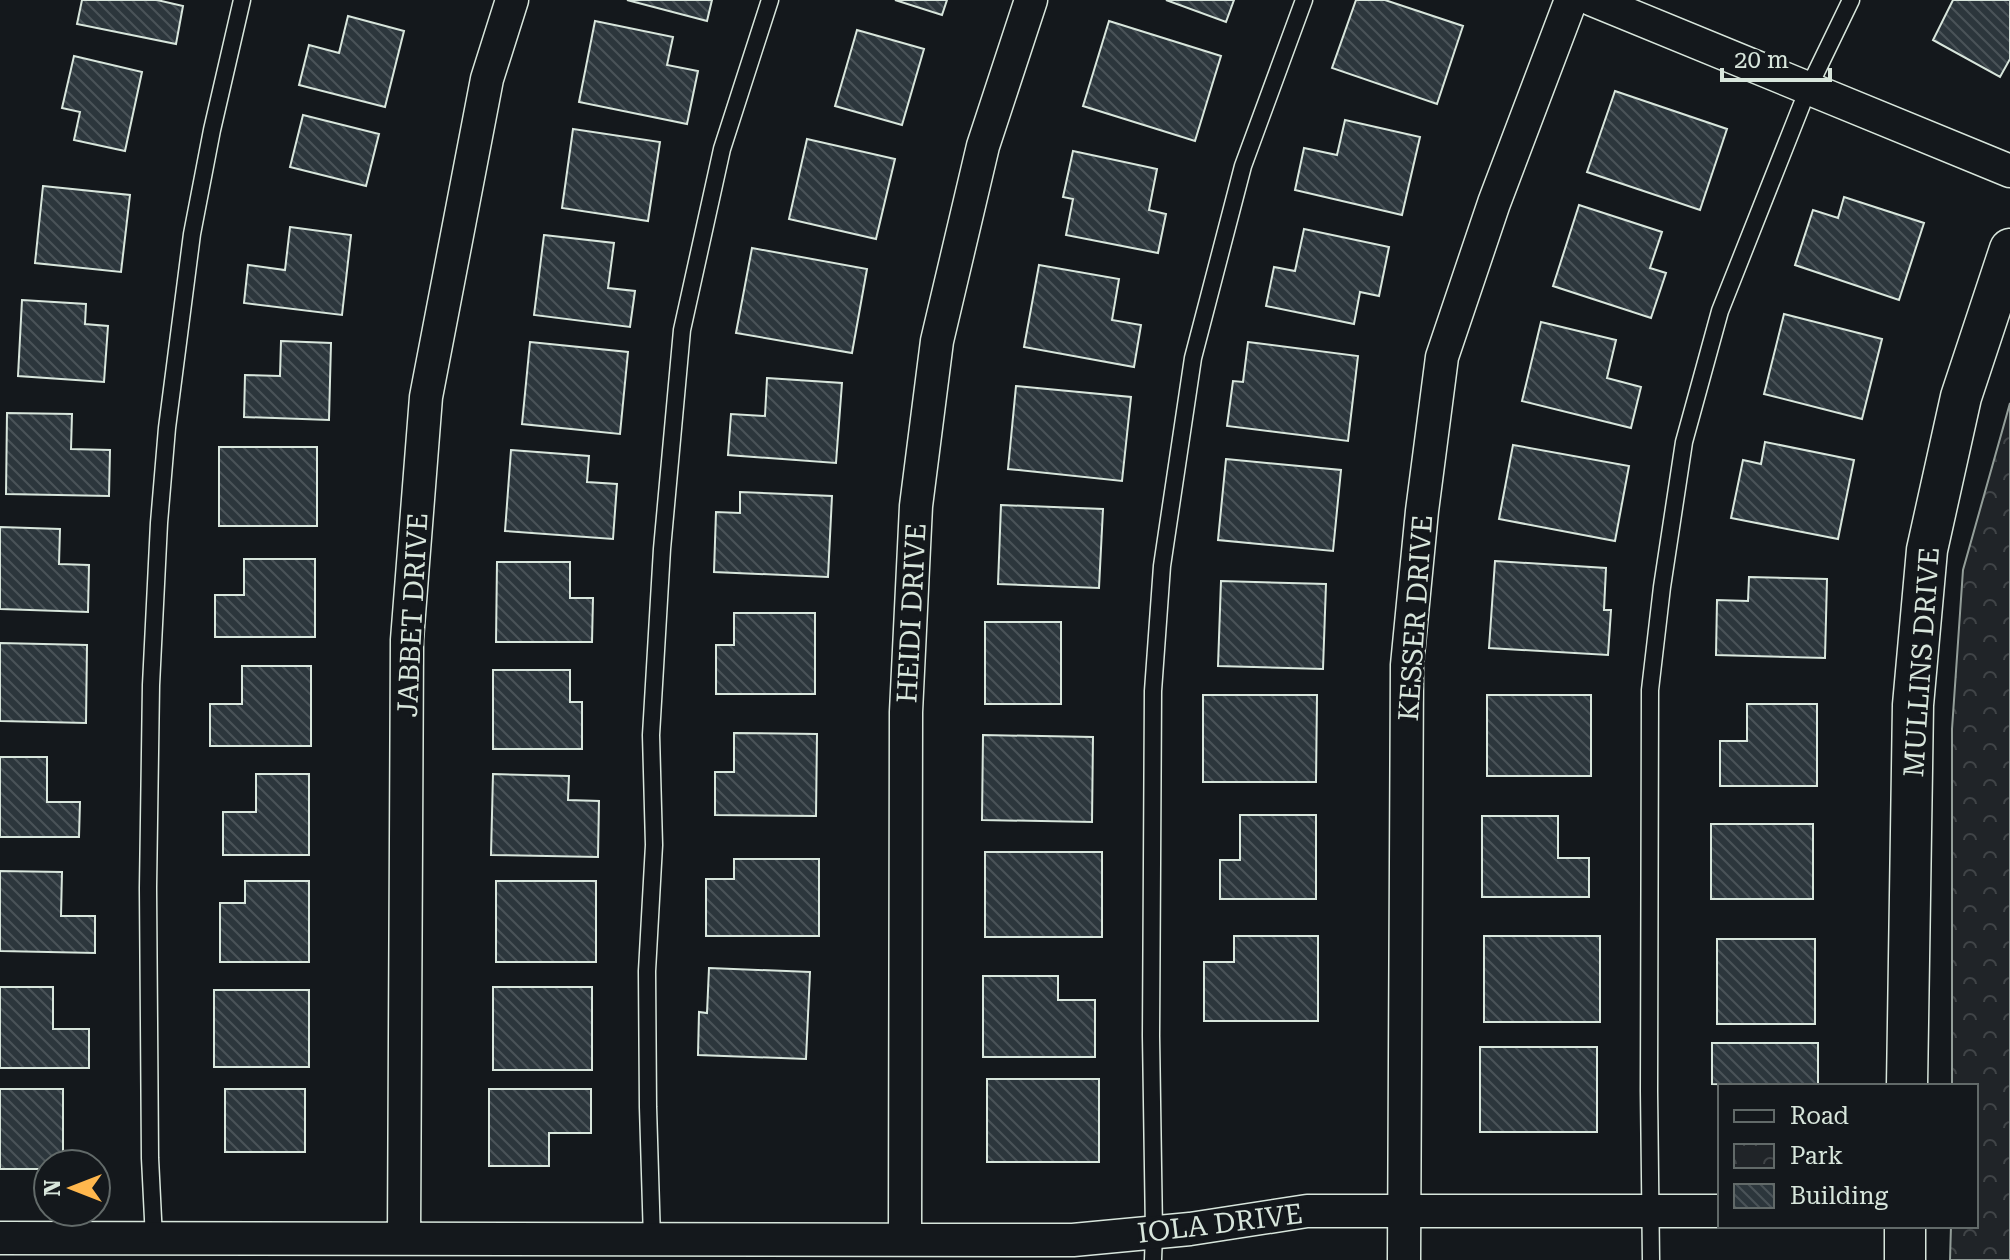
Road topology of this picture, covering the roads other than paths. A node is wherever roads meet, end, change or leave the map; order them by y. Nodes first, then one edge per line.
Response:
1 (242, 0) edge
2 (512, 0) edge
3 (770, 0) edge
4 (1031, 0) edge
5 (1304, 0) edge
6 (1571, 0) edge
7 (1593, 0) edge
8 (1851, 0) edge
9 (1808, 89) junction
10 (2010, 171) edge
11 (2010, 249) edge
12 (1907, 1084) edge
13 (1403, 1211) junction
14 (1651, 1211) junction
15 (1718, 1211) edge
16 (1905, 1228) edge
17 (0, 1238) edge
18 (154, 1239) junction
19 (404, 1239) junction
20 (652, 1240) junction
21 (905, 1240) junction
22 (1154, 1246) edge
23 (1404, 1260) edge
24 (1651, 1260) edge
25 (1905, 1260) edge

1 - 18 lane
2 - 19 street, JABBET DRIVE
3 - 20 lane
4 - 21 street, HEIDI DRIVE
5 - 22 lane
6 - 13 street, KESSER DRIVE
7 - 9 street
8 - 9 lane
9 - 10 street
9 - 14 lane
11 - 12 street, MULLINS DRIVE
13 - 14 street, IOLA DRIVE
13 - 22 street, IOLA DRIVE
13 - 23 street, KESSER DRIVE
14 - 15 street, IOLA DRIVE
14 - 24 lane
16 - 25 street
17 - 18 street, IOLA DRIVE
18 - 19 street, IOLA DRIVE
19 - 20 street, IOLA DRIVE
20 - 21 street, IOLA DRIVE
21 - 22 street, IOLA DRIVE

